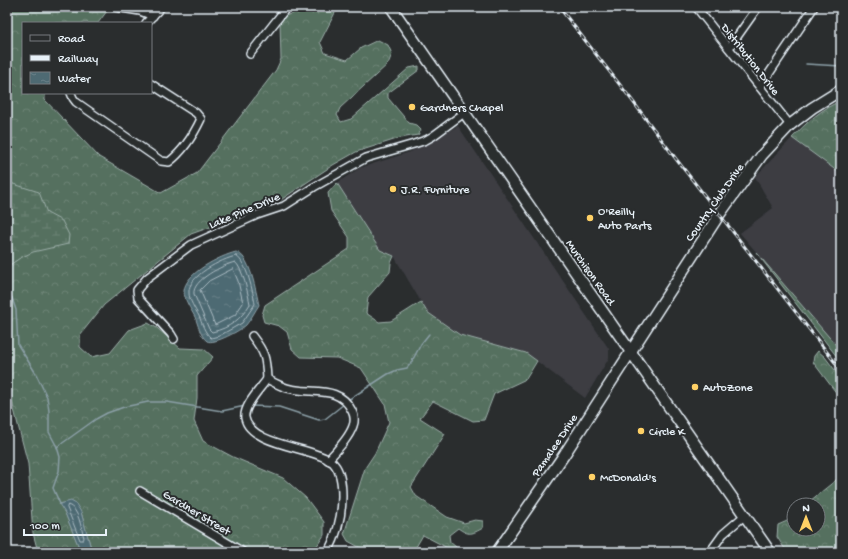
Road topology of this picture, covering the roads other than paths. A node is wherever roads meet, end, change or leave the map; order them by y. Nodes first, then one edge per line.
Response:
1 (115, 7) edge
2 (161, 7) edge
3 (286, 7) edge
4 (391, 7) edge
5 (696, 7) edge
6 (758, 7) edge
7 (814, 7) edge
8 (703, 10) edge
9 (153, 16) junction
10 (147, 22) edge
11 (729, 48) junction
12 (250, 54) dead end
13 (152, 85) edge
14 (760, 87) junction
15 (841, 90) edge
16 (71, 94) edge
17 (464, 113) junction
18 (790, 125) junction
19 (252, 336) dead end
20 (174, 339) dead end
21 (630, 351) junction
22 (267, 379) junction
23 (328, 460) junction
24 (140, 491) dead end
25 (744, 516) junction
26 (243, 552) edge
27 (328, 552) edge
28 (498, 552) edge
29 (710, 552) edge
30 (770, 552) edge

1 - 9 street
2 - 9 street
3 - 12 street
4 - 17 main road, Murchison Road
5 - 8 street, Distribution Drive
6 - 11 street
7 - 14 street
8 - 11 street, Distribution Drive
9 - 10 street
11 - 14 street, Distribution Drive
13 - 16 street
14 - 18 street, Distribution Drive
15 - 18 main road, Country Club Drive
17 - 20 street, Lake Pine Drive
17 - 21 main road, Murchison Road
18 - 21 main road, Country Club Drive
19 - 22 street
21 - 25 main road, Murchison Road
21 - 28 main road, Pamalee Drive
22 - 23 street
22 - 23 street
23 - 27 street
24 - 26 street, Gardner Street
25 - 29 street
25 - 30 main road, Murchison Road

